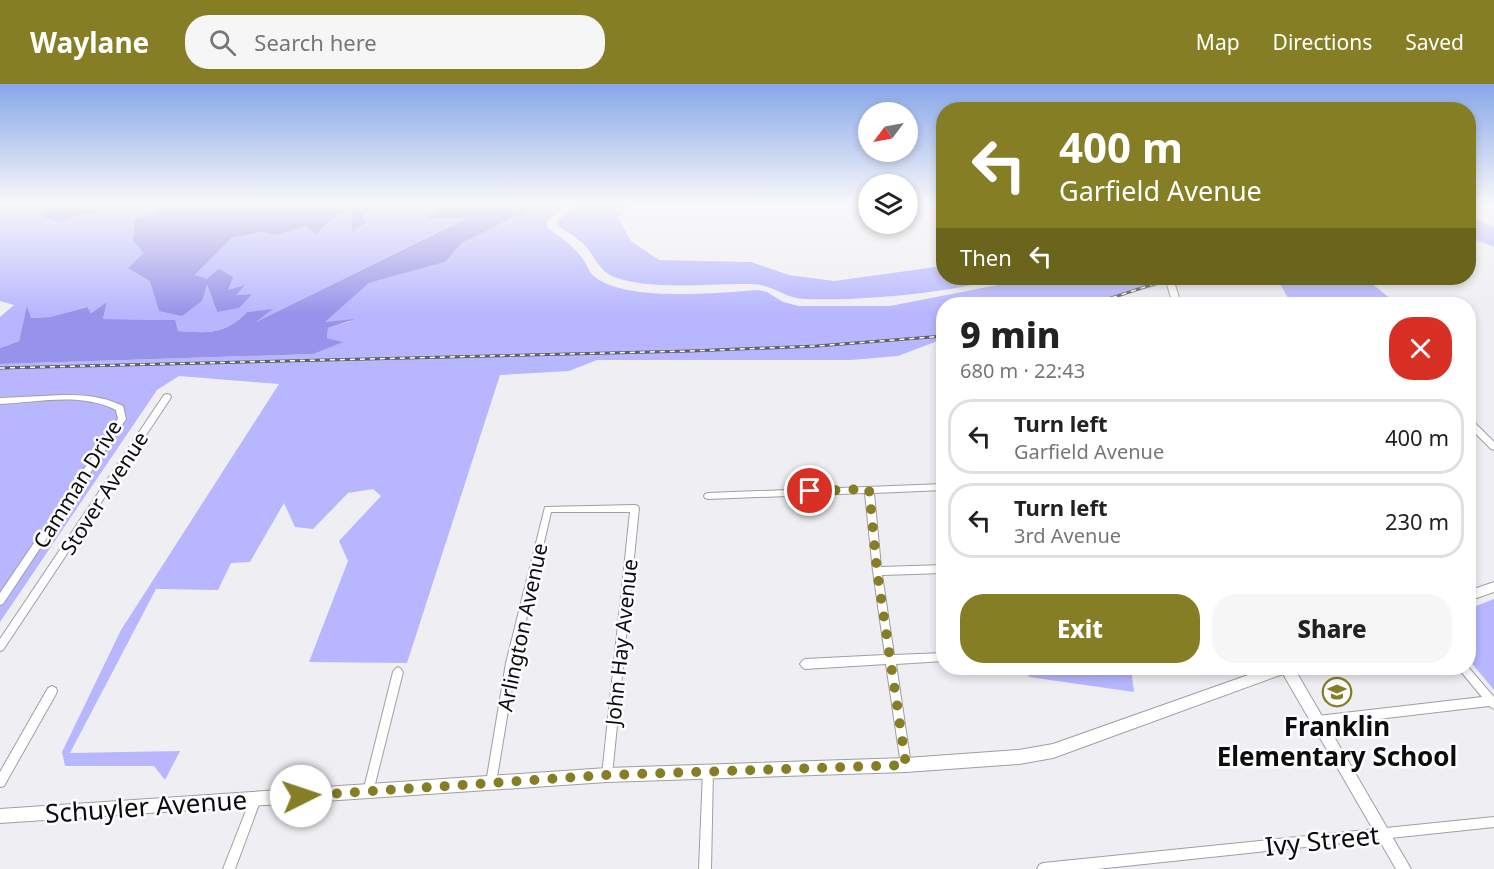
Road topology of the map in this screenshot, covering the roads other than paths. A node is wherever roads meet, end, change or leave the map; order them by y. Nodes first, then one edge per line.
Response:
1 (167, 397) dead end
2 (0, 401) edge
3 (1476, 429) edge
4 (1494, 447) edge
5 (936, 487) edge
6 (869, 489) junction
7 (708, 496) dead end
8 (635, 508) joint
9 (936, 569) edge
10 (877, 571) junction
11 (1494, 587) edge
12 (1476, 593) edge
13 (0, 601) edge
14 (0, 647) edge
15 (936, 657) edge
16 (891, 659) junction
17 (805, 664) dead end
18 (398, 672) dead end
19 (1265, 675) edge
20 (1289, 675) edge
21 (1469, 675) edge
22 (52, 691) dead end
23 (1493, 702) edge
24 (1318, 721) junction
25 (906, 765) junction
26 (708, 771) junction
27 (607, 775) junction
28 (0, 782) edge
29 (491, 783) junction
30 (368, 792) junction
31 (256, 799) junction
32 (0, 816) edge
33 (1494, 822) edge
34 (1384, 834) junction
35 (229, 869) edge
36 (705, 869) edge
37 (1043, 869) edge
38 (1404, 869) edge

1 - 14 street, Stover Avenue
2 - 13 street, Camman Drive
3 - 4 street
5 - 6 street
6 - 7 street
6 - 10 street
8 - 27 street, John Hay Avenue
8 - 29 street, Arlington Avenue
9 - 10 street
10 - 16 street
11 - 12 main road
15 - 16 street
16 - 17 street
16 - 25 street
18 - 30 street
19 - 25 main road, Schuyler Avenue
20 - 24 main road
21 - 23 street
22 - 28 street
23 - 24 street
24 - 34 main road
25 - 26 main road, Schuyler Avenue
26 - 27 main road, Schuyler Avenue
26 - 36 street
27 - 29 main road, Schuyler Avenue
29 - 30 main road, Schuyler Avenue
30 - 31 main road, Schuyler Avenue
31 - 32 main road, Schuyler Avenue
31 - 35 street
33 - 34 street, Ivy Street
34 - 37 street, Ivy Street
34 - 38 main road

